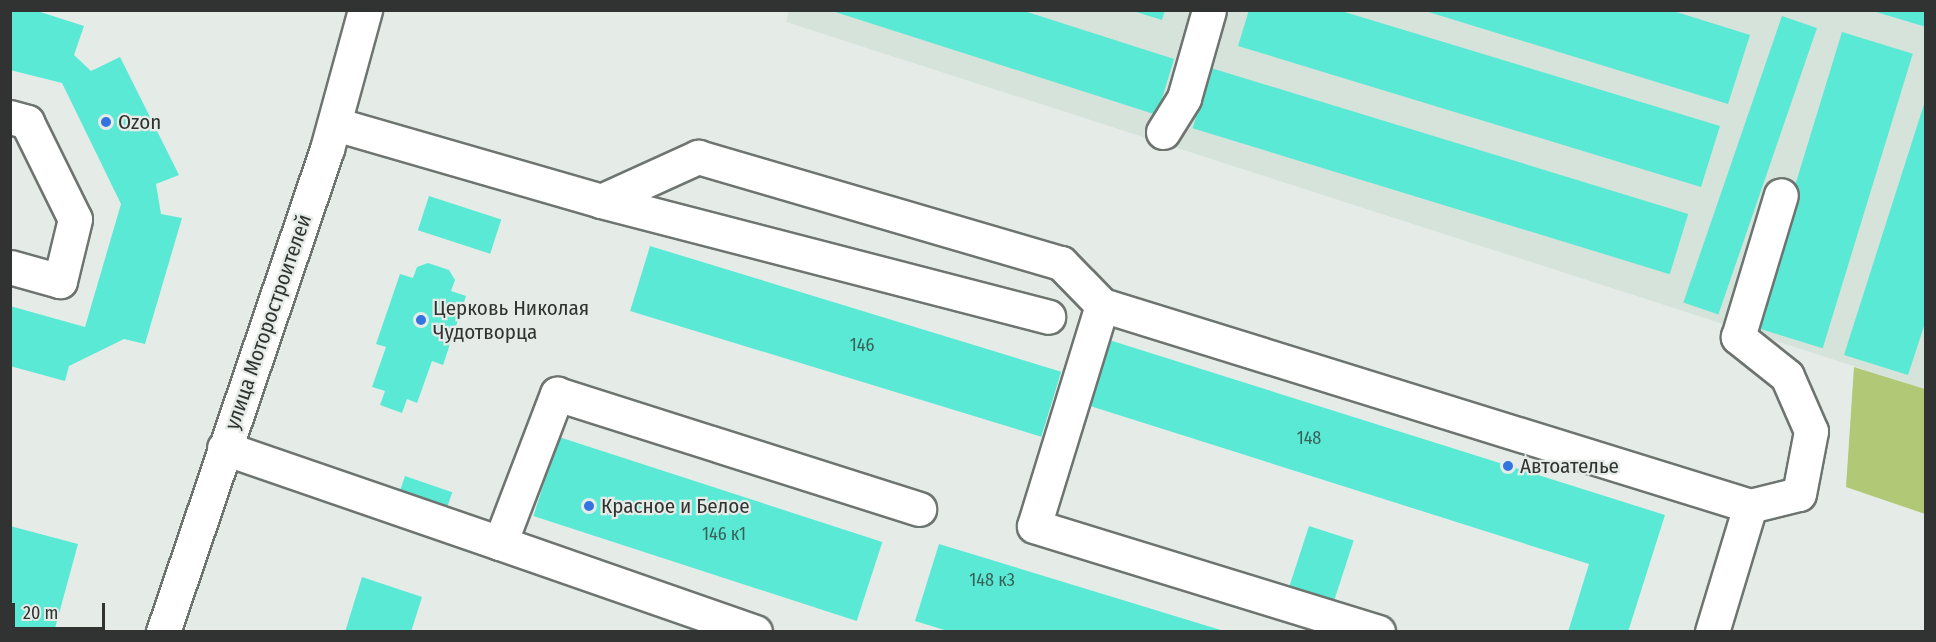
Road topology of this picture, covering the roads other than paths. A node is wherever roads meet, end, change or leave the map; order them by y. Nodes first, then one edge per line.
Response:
1 (365, 10) edge
2 (1209, 10) edge
3 (10, 117) edge
4 (335, 124) junction
5 (1163, 132) dead end
6 (1781, 195) dead end
7 (601, 201) junction
8 (10, 267) edge
9 (1102, 305) junction
10 (1048, 317) dead end
11 (224, 448) junction
12 (1750, 506) junction
13 (919, 509) dead end
14 (500, 543) junction
15 (163, 632) edge
16 (755, 632) edge
17 (1378, 632) edge
18 (1712, 632) edge

1 - 4 street, улица Моторостроителей
2 - 5 street
3 - 8 street
4 - 7 street
4 - 11 street, улица Моторостроителей
6 - 12 street
7 - 9 street
7 - 10 street
9 - 12 street
9 - 17 street
11 - 14 street
11 - 15 street, улица Моторостроителей
12 - 18 street
13 - 14 street
14 - 16 street

